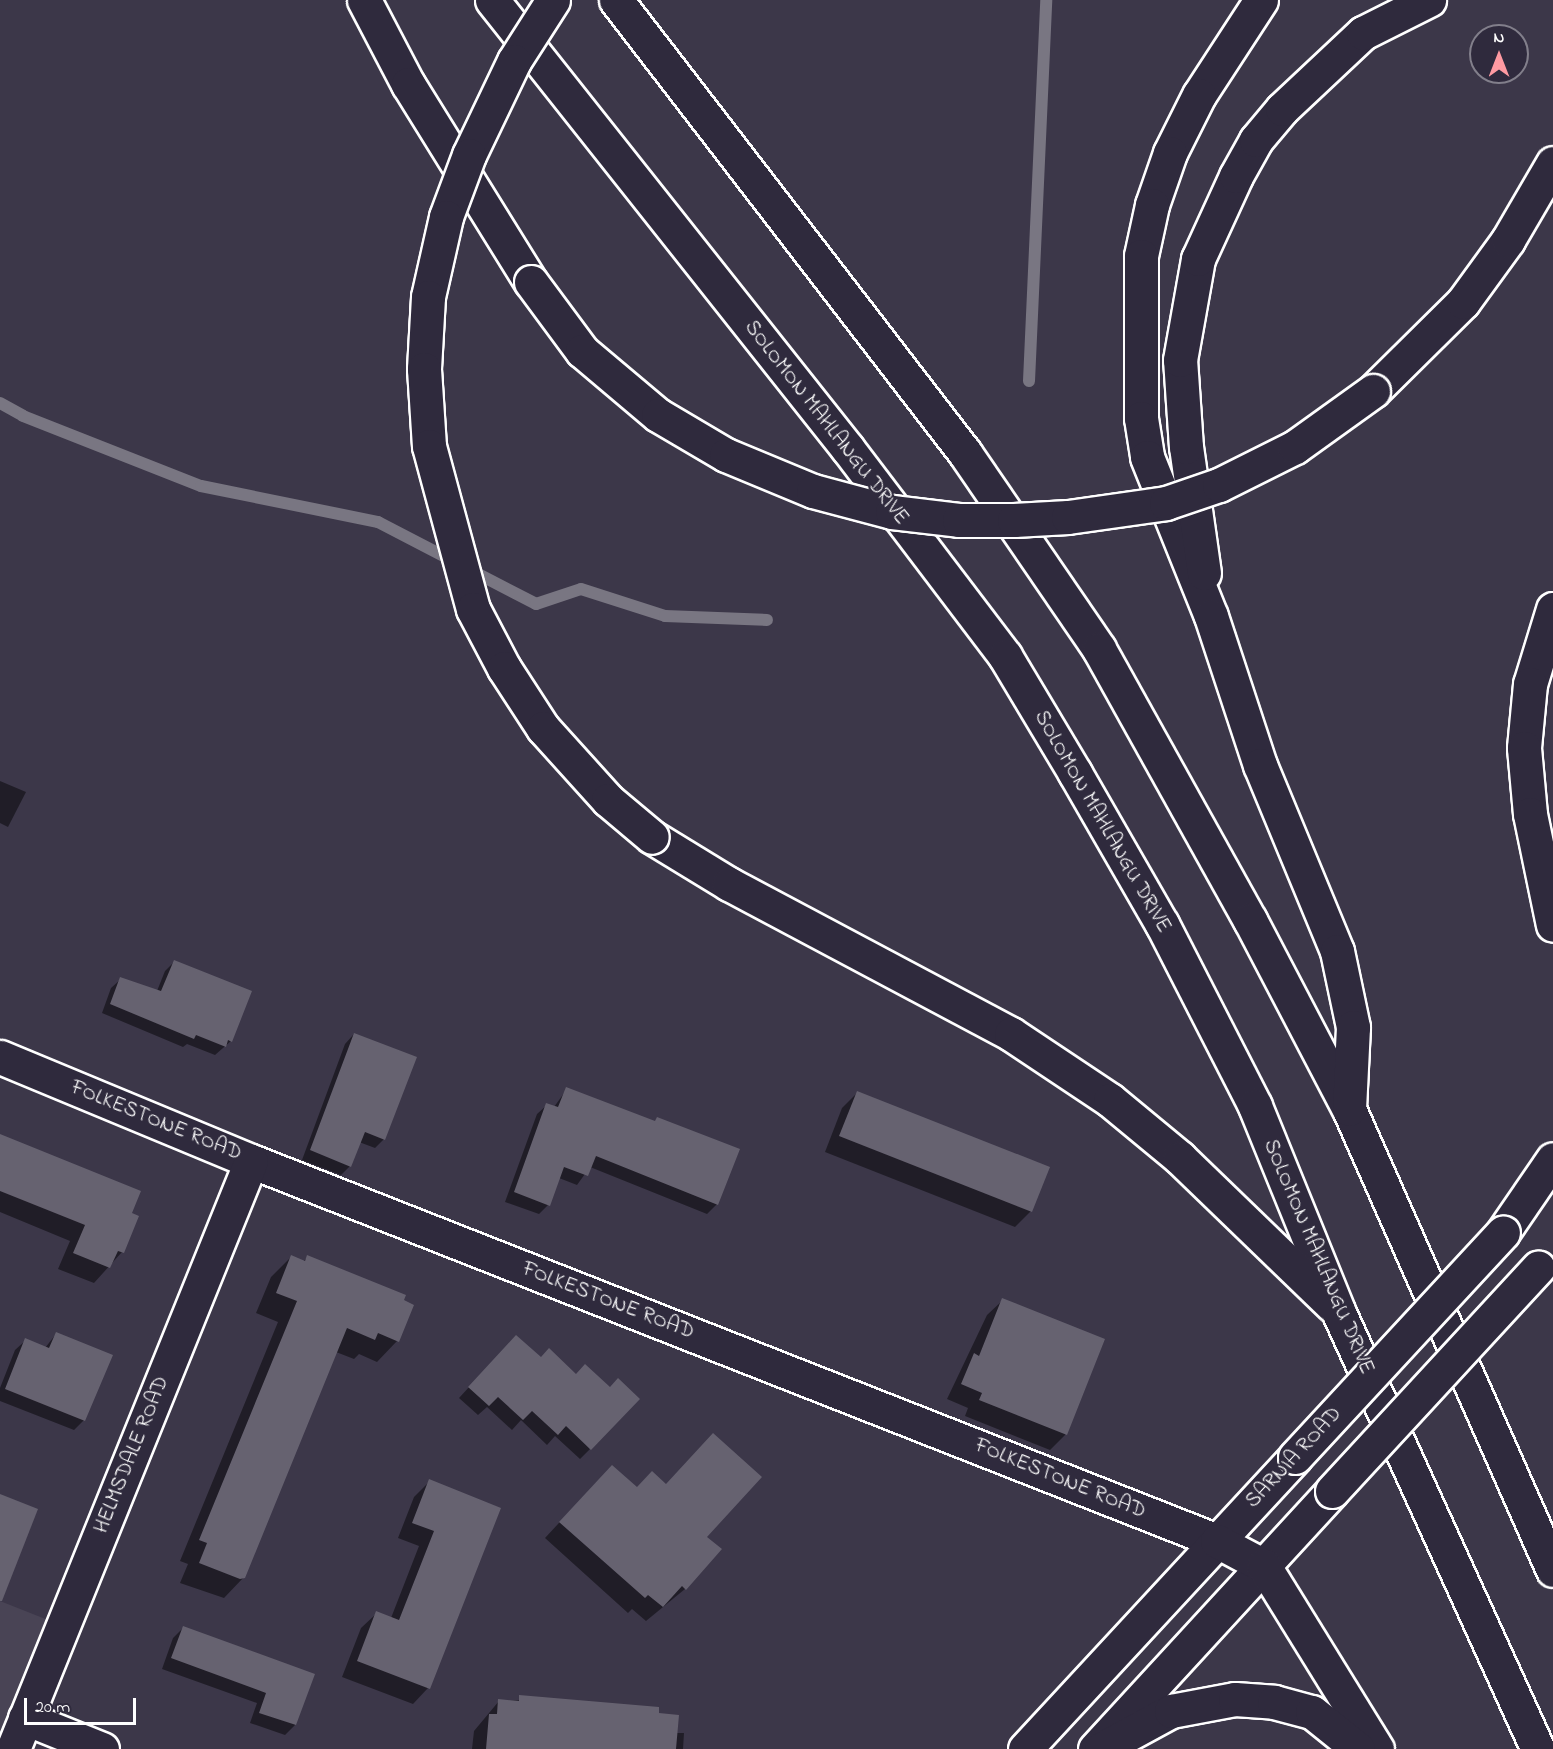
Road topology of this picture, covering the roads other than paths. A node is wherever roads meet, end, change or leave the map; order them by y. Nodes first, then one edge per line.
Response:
1 (364, 0) edge
2 (492, 0) edge
3 (553, 0) edge
4 (616, 0) edge
5 (1261, 0) edge
6 (1429, 0) edge
7 (1553, 163) edge
8 (1553, 609) edge
9 (1211, 616) junction
10 (1553, 925) edge
11 (0, 1057) edge
12 (1349, 1108) junction
13 (1553, 1159) edge
14 (251, 1161) junction
15 (1545, 1260) edge
16 (1340, 1313) junction
17 (1217, 1541) junction
18 (1264, 1566) junction
19 (1553, 1570) edge
20 (25, 1718) junction
21 (12, 1749) edge
22 (102, 1749) edge
23 (1025, 1749) edge
24 (1095, 1749) edge
25 (1101, 1749) edge
26 (1358, 1749) edge
27 (1377, 1749) edge
28 (1538, 1749) edge

1 - 7 main road, bridge
2 - 16 main road, SOLOMON MAHLANGU DRIVE
3 - 16 main road, bridge
4 - 12 main road
5 - 9 main road
6 - 9 main road
8 - 10 main road
9 - 12 main road
11 - 14 main road, FOLKESTONE ROAD
12 - 19 main road
13 - 17 main road, SARNIA ROAD, bridge
14 - 17 main road, FOLKESTONE ROAD
14 - 20 main road, HELMSDALE ROAD
15 - 18 main road, bridge
16 - 28 main road, SOLOMON MAHLANGU DRIVE
17 - 18 main road, FOLKESTONE ROAD
17 - 23 main road, SARNIA ROAD
18 - 24 main road
18 - 27 main road
20 - 21 main road, HELMSDALE ROAD
20 - 22 main road
25 - 26 main road

